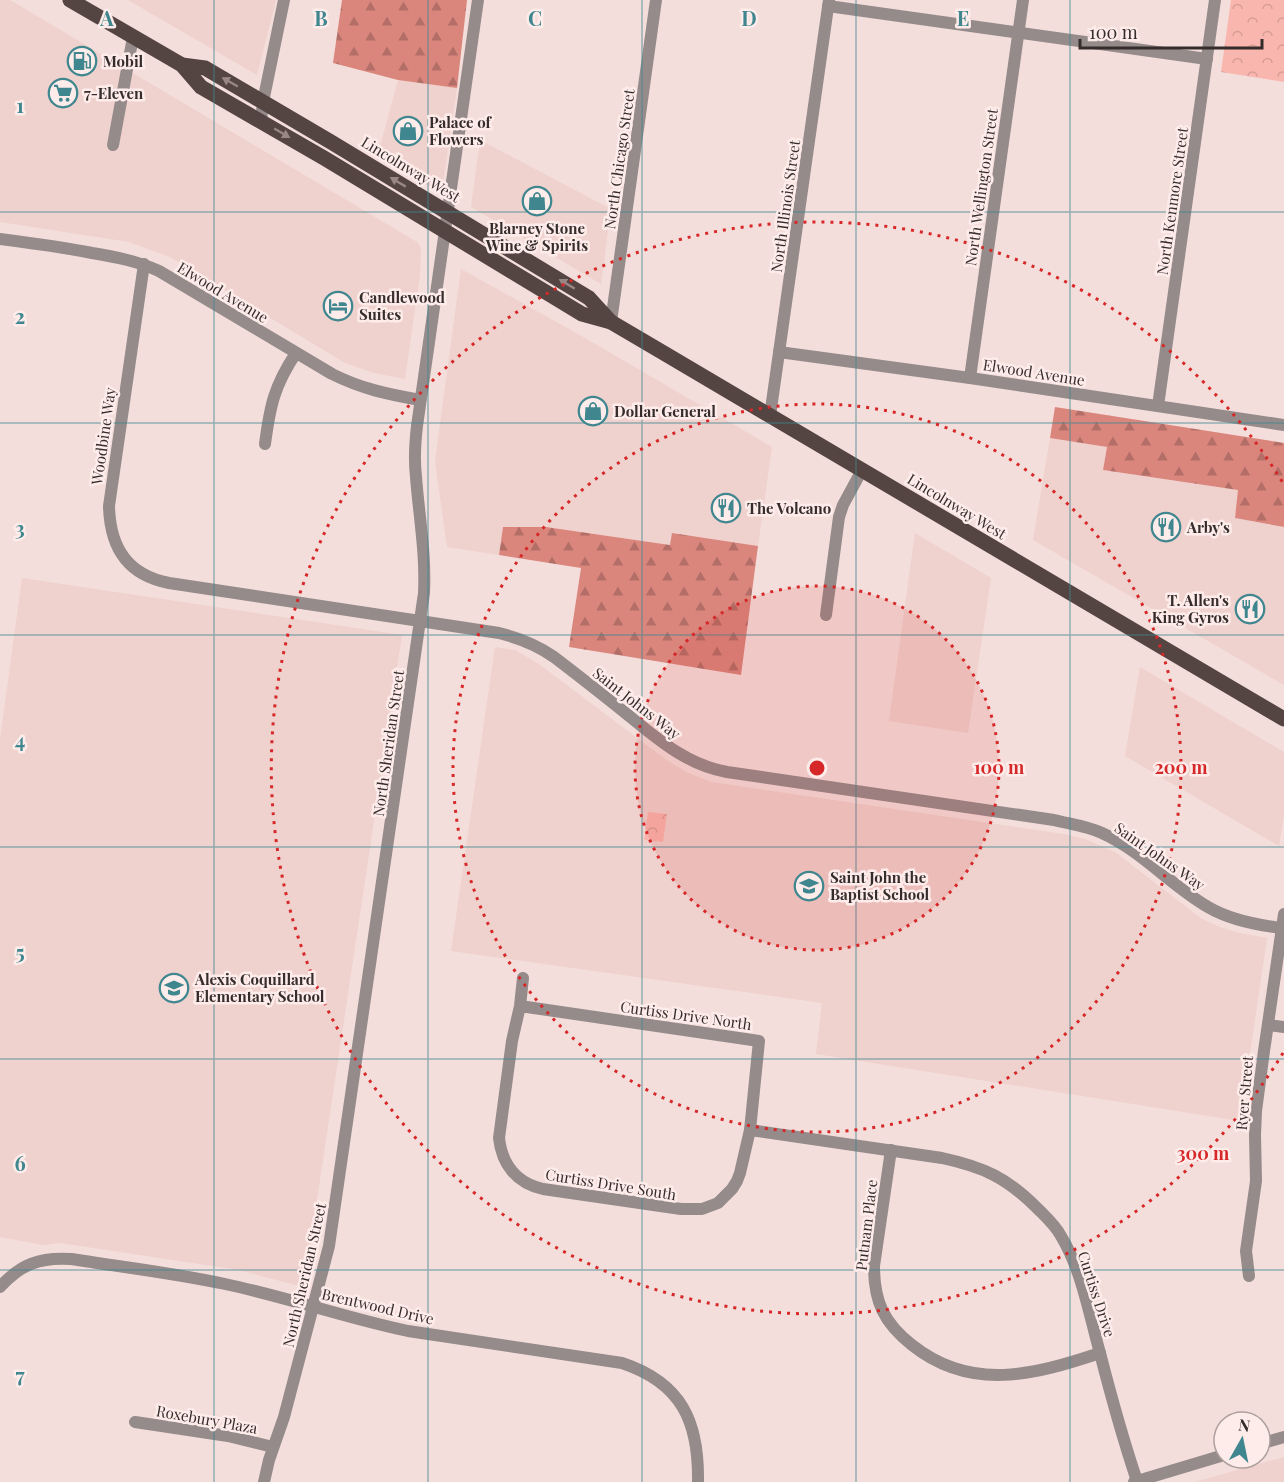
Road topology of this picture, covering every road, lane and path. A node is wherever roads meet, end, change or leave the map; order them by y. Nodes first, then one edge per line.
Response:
1 (70, 0) edge
2 (284, 0) edge
3 (478, 0) edge
4 (656, 0) edge
5 (1023, 0) edge
6 (1215, 0) edge
7 (829, 3) edge
8 (88, 5) edge
9 (1018, 32) junction
10 (133, 37) junction
11 (1207, 58) junction
12 (182, 65) junction
13 (263, 102) junction
14 (261, 121) junction
15 (112, 145) dead end
16 (448, 212) junction
17 (446, 232) junction
18 (0, 238) edge
19 (144, 264) junction
20 (611, 322) junction
21 (779, 352) junction
22 (296, 353) junction
23 (970, 378) junction
24 (420, 400) junction
25 (1158, 406) junction
26 (770, 416) junction
27 (1284, 425) edge
28 (265, 444) dead end
29 (862, 470) junction
30 (169, 584) joint
31 (826, 615) dead end
32 (421, 621) junction
33 (1284, 719) edge
34 (1284, 914) edge
35 (1282, 928) junction
36 (523, 978) dead end
37 (520, 1006) junction
38 (1268, 1025) junction
39 (1284, 1027) edge
40 (750, 1130) junction
41 (891, 1150) junction
42 (1249, 1276) dead end
43 (0, 1287) edge
44 (314, 1307) junction
45 (1100, 1353) junction
46 (135, 1422) dead end
47 (273, 1447) junction
48 (1212, 1459) edge
49 (264, 1482) edge
50 (698, 1482) edge
51 (1135, 1482) edge

1 - 8 main road, Lincolnway West
2 - 13 street
3 - 16 street, North Sheridan Street
4 - 20 street, North Chicago Street
5 - 9 street, North Wellington Street
6 - 11 street, North Kenmore Street
7 - 9 street
7 - 21 street, North Illinois Street
8 - 10 main road, Lincolnway West
9 - 11 street
9 - 23 street, North Wellington Street
10 - 12 main road, Lincolnway West
10 - 15 street
11 - 25 street, North Kenmore Street
13 -> 12 main road, Lincolnway West
12 - 14 main road, Lincolnway West
13 - 14 street
16 -> 13 main road, Lincolnway West
14 -> 17 main road, Lincolnway West
16 - 17 street, North Sheridan Street
20 -> 16 main road, Lincolnway West
17 - 20 main road, Lincolnway West
17 - 24 street, North Sheridan Street
18 - 19 street, Elwood Avenue
19 - 22 street, Elwood Avenue
19 - 30 street, Woodbine Way
20 - 26 main road, Lincolnway West
21 - 23 street, Elwood Avenue
21 - 26 street, North Illinois Street
22 - 24 street, Elwood Avenue
22 - 28 street
23 - 25 street, Elwood Avenue
24 - 32 street, North Sheridan Street
25 - 27 street, Elwood Avenue
26 - 29 main road, Lincolnway West
29 - 31 street
29 - 33 main road, Lincolnway West
30 - 32 street, Saint Johns Way
32 - 35 street, Saint Johns Way
32 - 44 street, North Sheridan Street
34 - 35 street, Ryer Street
35 - 38 street, Ryer Street
36 - 37 street, Curtiss Drive South
37 - 40 street, Curtiss Drive North
37 - 40 street, Curtiss Drive South
38 - 39 street
38 - 42 street, Ryer Street
40 - 41 street, Curtiss Drive
41 - 45 street, Curtiss Drive
41 - 45 street, Putnam Place
43 - 44 street, Brentwood Drive
44 - 47 street, North Sheridan Street
44 - 50 street, Brentwood Drive
45 - 51 street, Curtiss Drive
46 - 47 street, Roxebury Plaza
47 - 49 street, North Sheridan Street
48 - 51 street

